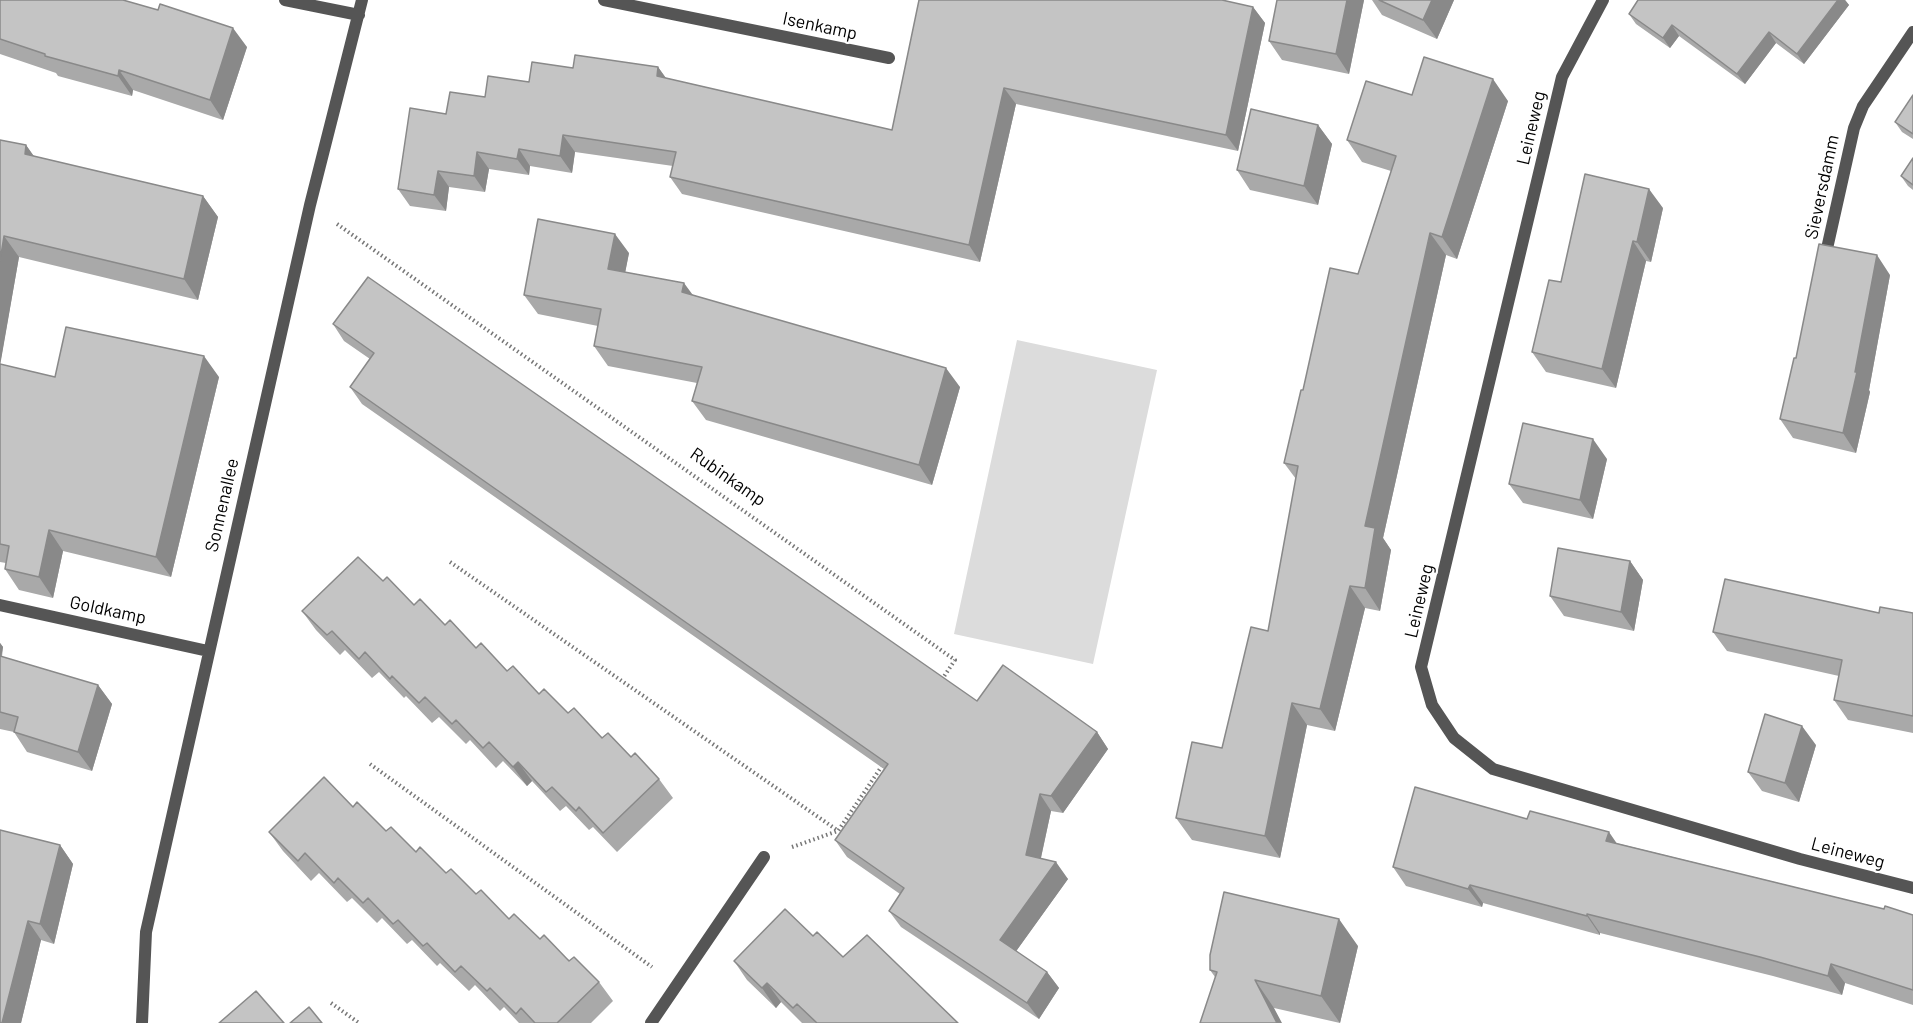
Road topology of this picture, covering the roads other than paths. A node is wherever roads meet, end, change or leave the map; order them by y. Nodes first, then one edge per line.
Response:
1 (285, 0) edge
2 (362, 0) edge
3 (604, 0) edge
4 (1603, 0) edge
5 (359, 15) junction
6 (1913, 32) edge
7 (889, 58) dead end
8 (1821, 274) edge
9 (0, 605) edge
10 (208, 651) junction
11 (764, 857) road end
12 (1913, 888) edge
13 (142, 1023) edge
14 (651, 1023) edge

1 - 5 street
2 - 5 street, Sonnenallee
3 - 7 street, Isenkamp
4 - 12 street, Leineweg
5 - 10 street, Sonnenallee
6 - 8 street, Sieversdamm
9 - 10 street, Goldkamp
10 - 13 street, Sonnenallee
11 - 14 street

